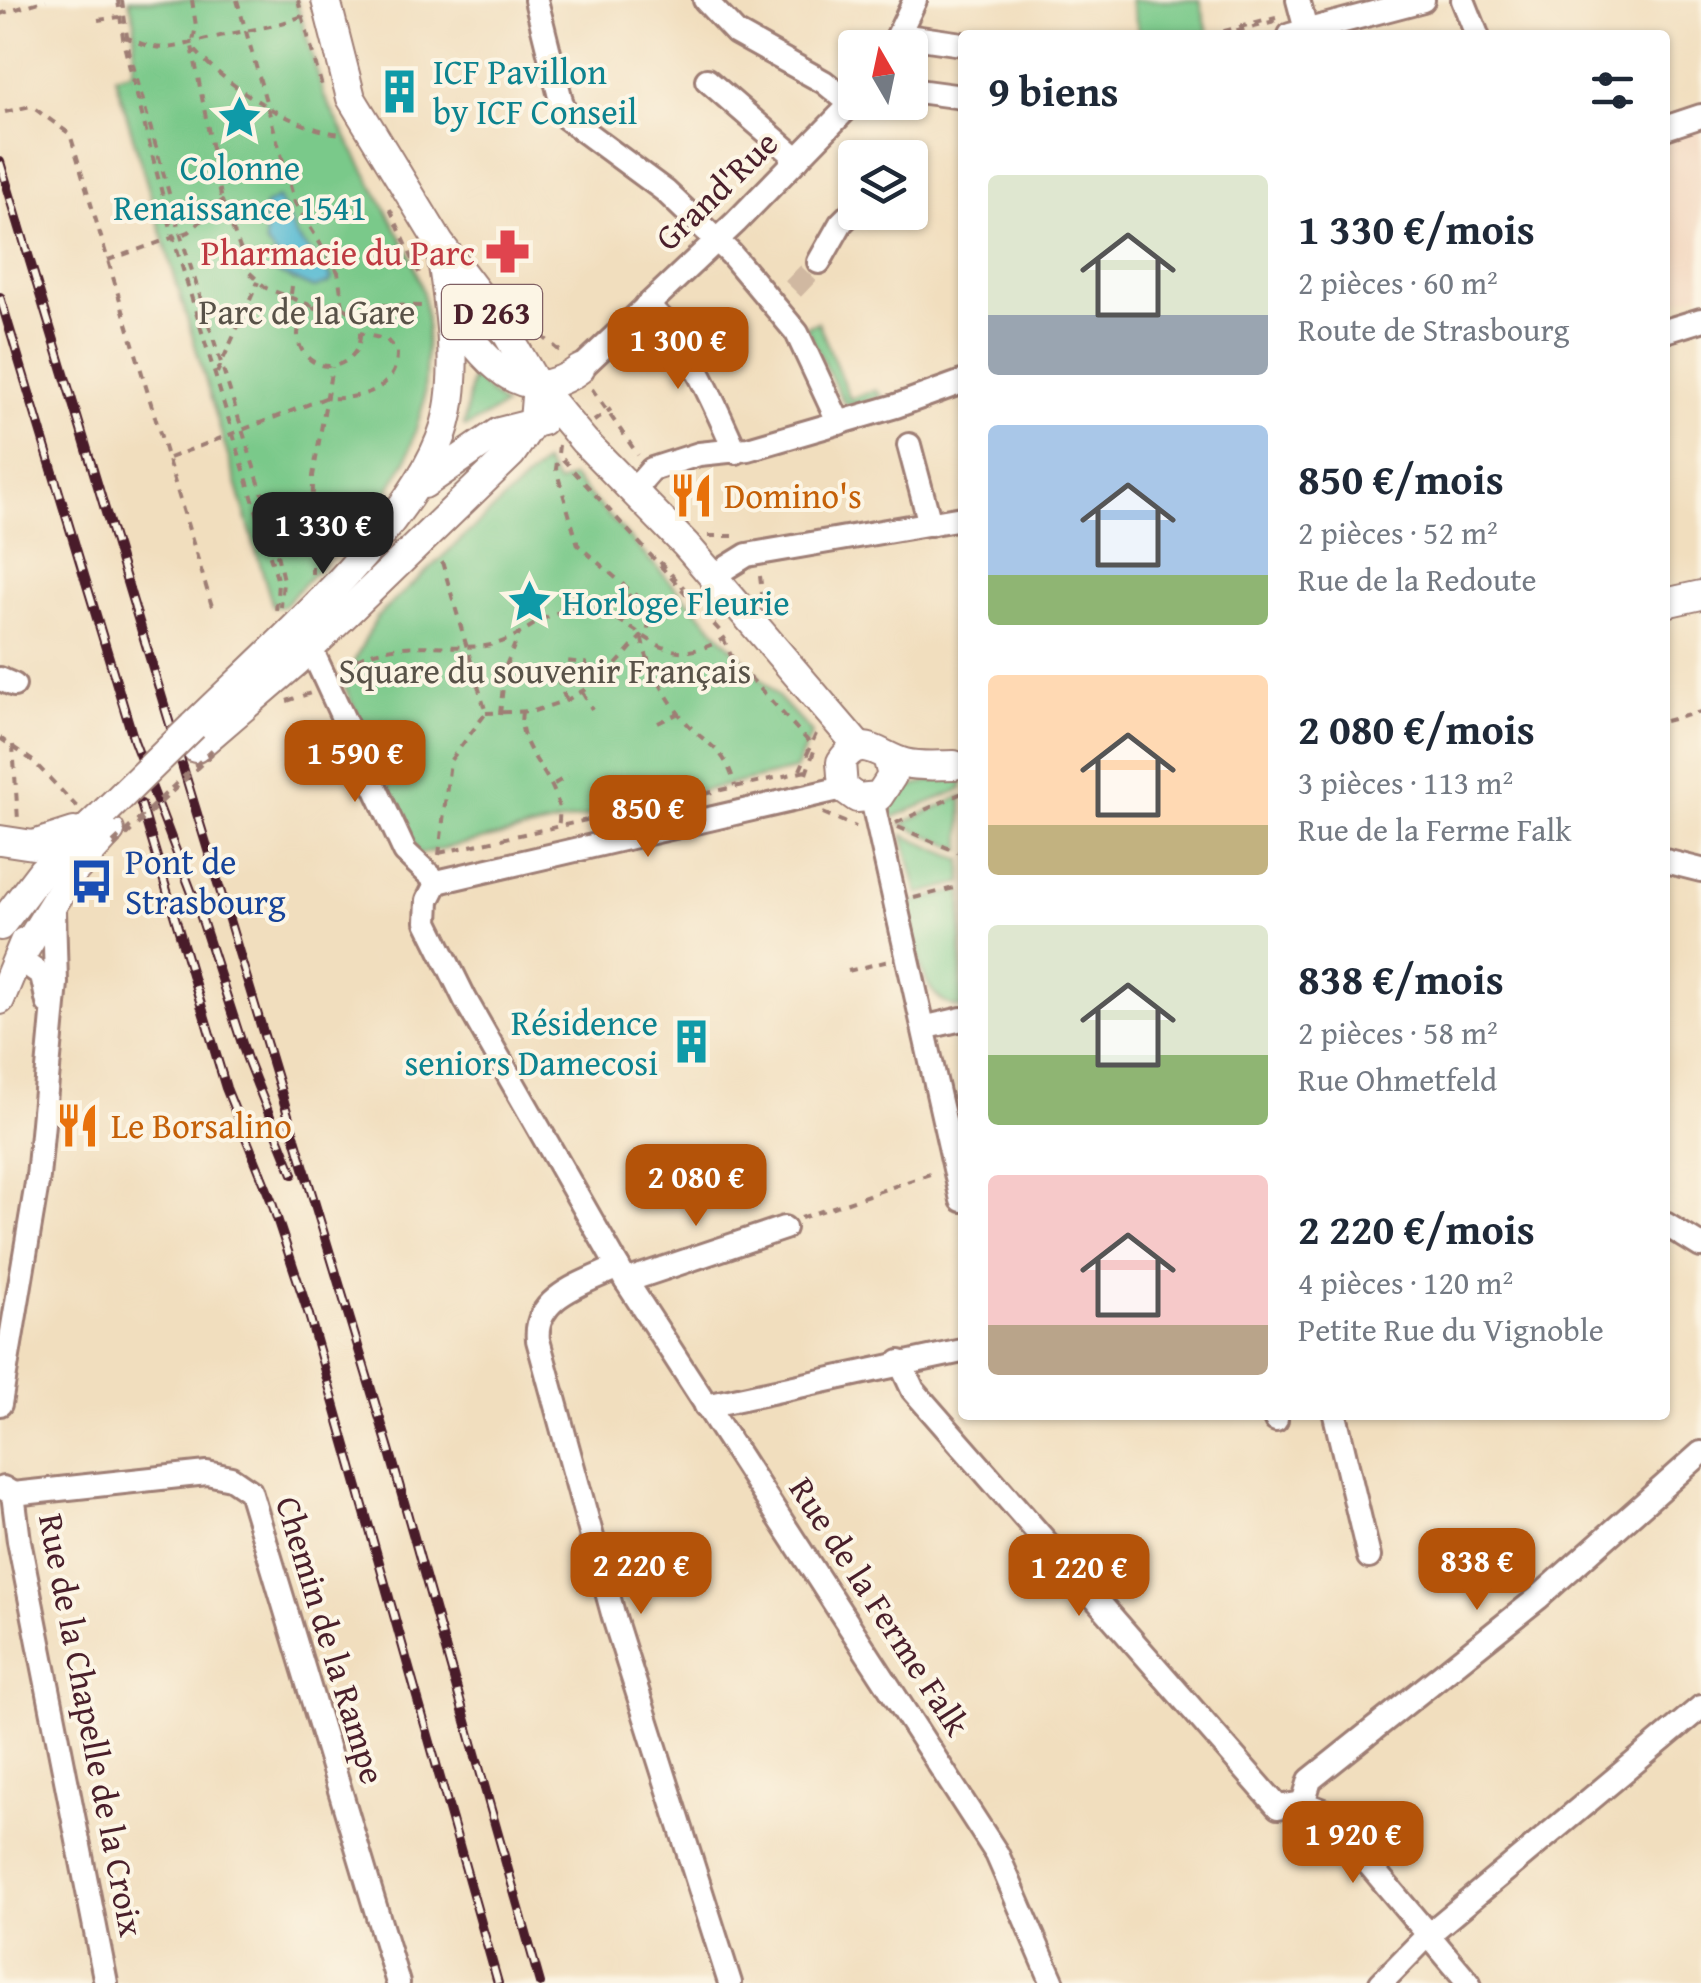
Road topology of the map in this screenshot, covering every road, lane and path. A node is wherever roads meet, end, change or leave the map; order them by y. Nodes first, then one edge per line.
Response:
1 (46, 0) edge
2 (120, 0) edge
3 (192, 0) edge
4 (237, 0) edge
5 (536, 0) edge
6 (706, 0) edge
7 (915, 0) edge
8 (1422, 0) edge
9 (1463, 0) edge
10 (323, 7) edge
11 (0, 14) edge
12 (122, 17) junction
13 (1295, 18) edge
14 (1242, 19) dead end
15 (98, 20) dead end
16 (1243, 26) junction
17 (901, 30) edge
18 (1227, 30) edge
19 (1243, 30) edge
20 (1474, 30) edge
21 (246, 34) junction
22 (124, 35) junction
23 (928, 42) edge
24 (958, 44) edge
25 (192, 46) junction
26 (707, 80) dead end
27 (838, 92) edge
28 (958, 97) edge
29 (928, 100) edge
30 (268, 104) junction
31 (4, 112) dead end
32 (1701, 116) edge
33 (843, 120) edge
34 (1670, 126) edge
35 (348, 134) dead end
36 (798, 159) junction
37 (222, 201) junction
38 (388, 206) dead end
39 (838, 230) edge
40 (181, 236) junction
41 (717, 238) junction
42 (174, 240) junction
43 (440, 244) junction
44 (108, 260) junction
45 (819, 262) tunnel mouth
46 (293, 278) dead end
47 (422, 280) dead end
48 (258, 282) junction
49 (291, 294) junction
50 (439, 304) junction
51 (646, 306) junction
52 (315, 307) junction
53 (342, 307) junction
54 (350, 312) junction
55 (1701, 320) edge
56 (521, 324) dead end
57 (1670, 329) edge
58 (360, 333) junction
59 (222, 363) junction
60 (573, 363) junction
61 (332, 366) junction
62 (217, 373) junction
63 (958, 383) edge
64 (537, 385) junction
65 (325, 398) junction
66 (608, 408) dead end
67 (534, 421) junction
68 (838, 423) junction
69 (587, 428) junction
70 (245, 432) junction
71 (236, 436) junction
72 (909, 445) dead end
73 (557, 451) junction
74 (736, 452) junction
75 (167, 458) junction
76 (418, 488) junction
77 (642, 500) junction
78 (396, 516) junction
79 (958, 519) edge
80 (930, 524) junction
81 (439, 550) dead end
82 (757, 567) dead end
83 (713, 576) junction
84 (305, 587) dead end
85 (631, 595) junction
86 (1701, 595) edge
87 (292, 602) dead end
88 (763, 602) dead end
89 (1670, 602) edge
90 (597, 612) junction
91 (214, 613) dead end
92 (273, 620) dead end
93 (522, 630) junction
94 (642, 638) junction
95 (723, 639) junction
96 (465, 644) junction
97 (311, 648) junction
98 (349, 664) dead end
99 (598, 682) junction
100 (582, 692) junction
101 (567, 700) junction
102 (592, 709) dead end
103 (522, 712) junction
104 (1701, 712) edge
105 (486, 713) junction
106 (679, 713) junction
107 (500, 714) junction
108 (1670, 720) edge
109 (658, 723) dead end
110 (825, 726) dead end
111 (0, 738) edge
112 (823, 738) dead end
113 (810, 740) junction
114 (204, 743) junction
115 (816, 745) junction
116 (13, 746) junction
117 (859, 747) junction
118 (887, 756) junction
119 (958, 764) edge
120 (799, 773) junction
121 (568, 776) dead end
122 (554, 784) junction
123 (802, 785) dead end
124 (736, 786) junction
125 (843, 788) junction
126 (880, 794) junction
127 (958, 795) edge
128 (857, 825) dead end
129 (894, 825) junction
130 (104, 827) junction
131 (558, 827) junction
132 (866, 832) dead end
133 (10, 834) edge
134 (900, 838) dead end
135 (958, 852) edge
136 (438, 853) junction
137 (56, 856) junction
138 (422, 859) dead end
139 (1670, 862) edge
140 (1701, 870) edge
141 (438, 874) junction
142 (912, 886) dead end
143 (958, 887) edge
144 (54, 909) junction
145 (0, 929) edge
146 (10, 957) edge
147 (889, 961) dead end
148 (848, 971) dead end
149 (0, 1000) edge
150 (958, 1020) edge
151 (50, 1021) junction
152 (927, 1028) junction
153 (955, 1168) junction
154 (958, 1182) edge
155 (1670, 1227) edge
156 (784, 1228) joint
157 (1701, 1246) edge
158 (622, 1274) junction
159 (958, 1352) edge
160 (900, 1362) junction
161 (0, 1404) edge
162 (706, 1406) junction
163 (1337, 1420) edge
164 (1701, 1453) edge
165 (7, 1490) edge
166 (1369, 1557) dead end
167 (1701, 1707) edge
168 (1304, 1803) junction
169 (1428, 1934) junction
170 (390, 1981) edge
171 (106, 1983) edge
172 (730, 1983) edge
173 (1053, 1983) edge
174 (1381, 1983) edge
175 (1470, 1983) edge

1 - 11 path
2 - 12 path
3 - 25 path
4 - 21 path
5 - 41 street
6 - 27 street
7 - 17 street
8 - 13 street
9 - 20 street
10 - 21 path
10 - 43 main road, D 263
12 - 15 path
12 - 22 path
13 - 16 path
13 - 19 path
14 - 16 path
16 - 18 path
21 - 25 path
21 - 30 path
22 - 25 path
22 - 40 path
22 - 42 path
23 - 24 street
25 - 30 path
25 - 37 path
26 - 36 street
28 - 29 street
30 - 35 path
30 - 53 path
31 - 44 path
32 - 34 street
33 - 36 street, Grand'Rue
36 - 41 street, Grand'Rue
37 - 40 path
37 - 48 path
38 - 47 path
39 - 45 street
40 - 42 path
40 - 59 path
41 - 51 street, Grand'Rue
41 - 68 street
42 - 44 path
42 - 62 path
43 - 50 main road
43 - 64 main road, D 263
44 - 75 path
46 - 49 path
48 - 49 path
48 - 59 path
49 - 52 path
50 - 54 path
50 - 64 main road
50 - 76 main road
51 - 60 street, Grand'Rue
51 - 74 street
52 - 53 path
52 - 61 path
53 - 54 path
54 - 58 path
55 - 57 street
56 - 60 path
58 - 61 path
58 - 65 path
59 - 62 path
59 - 70 path
60 - 64 main road
61 - 65 path
62 - 71 path
63 - 68 street
64 - 67 main road, D 263
64 - 69 main road
65 - 70 path
65 - 84 path
66 - 69 path
67 - 69 main road
67 - 76 main road
67 - 97 main road
68 - 74 street
69 - 77 main road
70 - 71 path
70 - 87 path
71 - 75 path
71 - 92 path
72 - 80 street
73 - 85 path
73 - 95 path
73 - 113 path
74 - 77 street
75 - 91 path
76 - 78 main road
77 - 83 main road
78 - 97 street
78 - 114 main road
79 - 80 street
80 - 83 street
81 - 96 path
82 - 88 path
83 - 117 main road
85 - 90 path
85 - 94 path
86 - 89 main road
90 - 93 path
90 - 94 path
93 - 96 path
93 - 107 path
94 - 95 path
94 - 99 path
94 - 106 path
95 - 113 path
96 - 98 path
96 - 105 path
97 - 114 main road
97 - 141 street
99 - 100 path
99 - 101 path
100 - 101 path
100 - 102 path
101 - 103 path
103 - 107 path
103 - 122 path
104 - 108 path
105 - 107 path
105 - 136 path
106 - 109 path
106 - 124 path
110 - 113 path
111 - 116 path
112 - 115 path
113 - 115 path
113 - 120 path
114 - 130 main road, bridge
114 - 130 path, bridge
115 - 120 path
116 - 130 path
116 - 133 path
117 - 118 main road
117 - 125 main road
118 - 119 main road
118 - 126 main road
119 - 126 main road
120 - 123 path
120 - 124 path
121 - 122 path
122 - 131 path
124 - 131 path
125 - 126 main road
125 - 141 street
126 - 152 street
127 - 129 path
128 - 132 path
129 - 134 path
129 - 135 path
130 - 133 main road
130 - 137 main road
130 - 144 main road
131 - 136 path
136 - 138 path
136 - 141 path
137 - 145 main road
137 - 146 main road
139 - 140 street
141 - 158 street, Rue de la Ferme Falk
142 - 143 path
144 - 146 main road
144 - 151 street
145 - 146 main road
146 - 149 main road
146 - 151 street
147 - 148 path
150 - 152 street
151 - 161 street
152 - 153 street
153 - 154 street
153 - 156 path
155 - 157 street
156 - 158 street
158 - 162 street, Rue de la Ferme Falk
158 - 172 street
159 - 160 street
160 - 162 street
160 - 168 street
162 - 173 street, Rue de la Ferme Falk
163 - 166 street
164 - 168 street
165 - 170 street, Chemin de la Rampe
165 - 171 street, Rue de la Chapelle de la Croix
167 - 169 street
168 - 169 street
169 - 174 street
169 - 175 street

